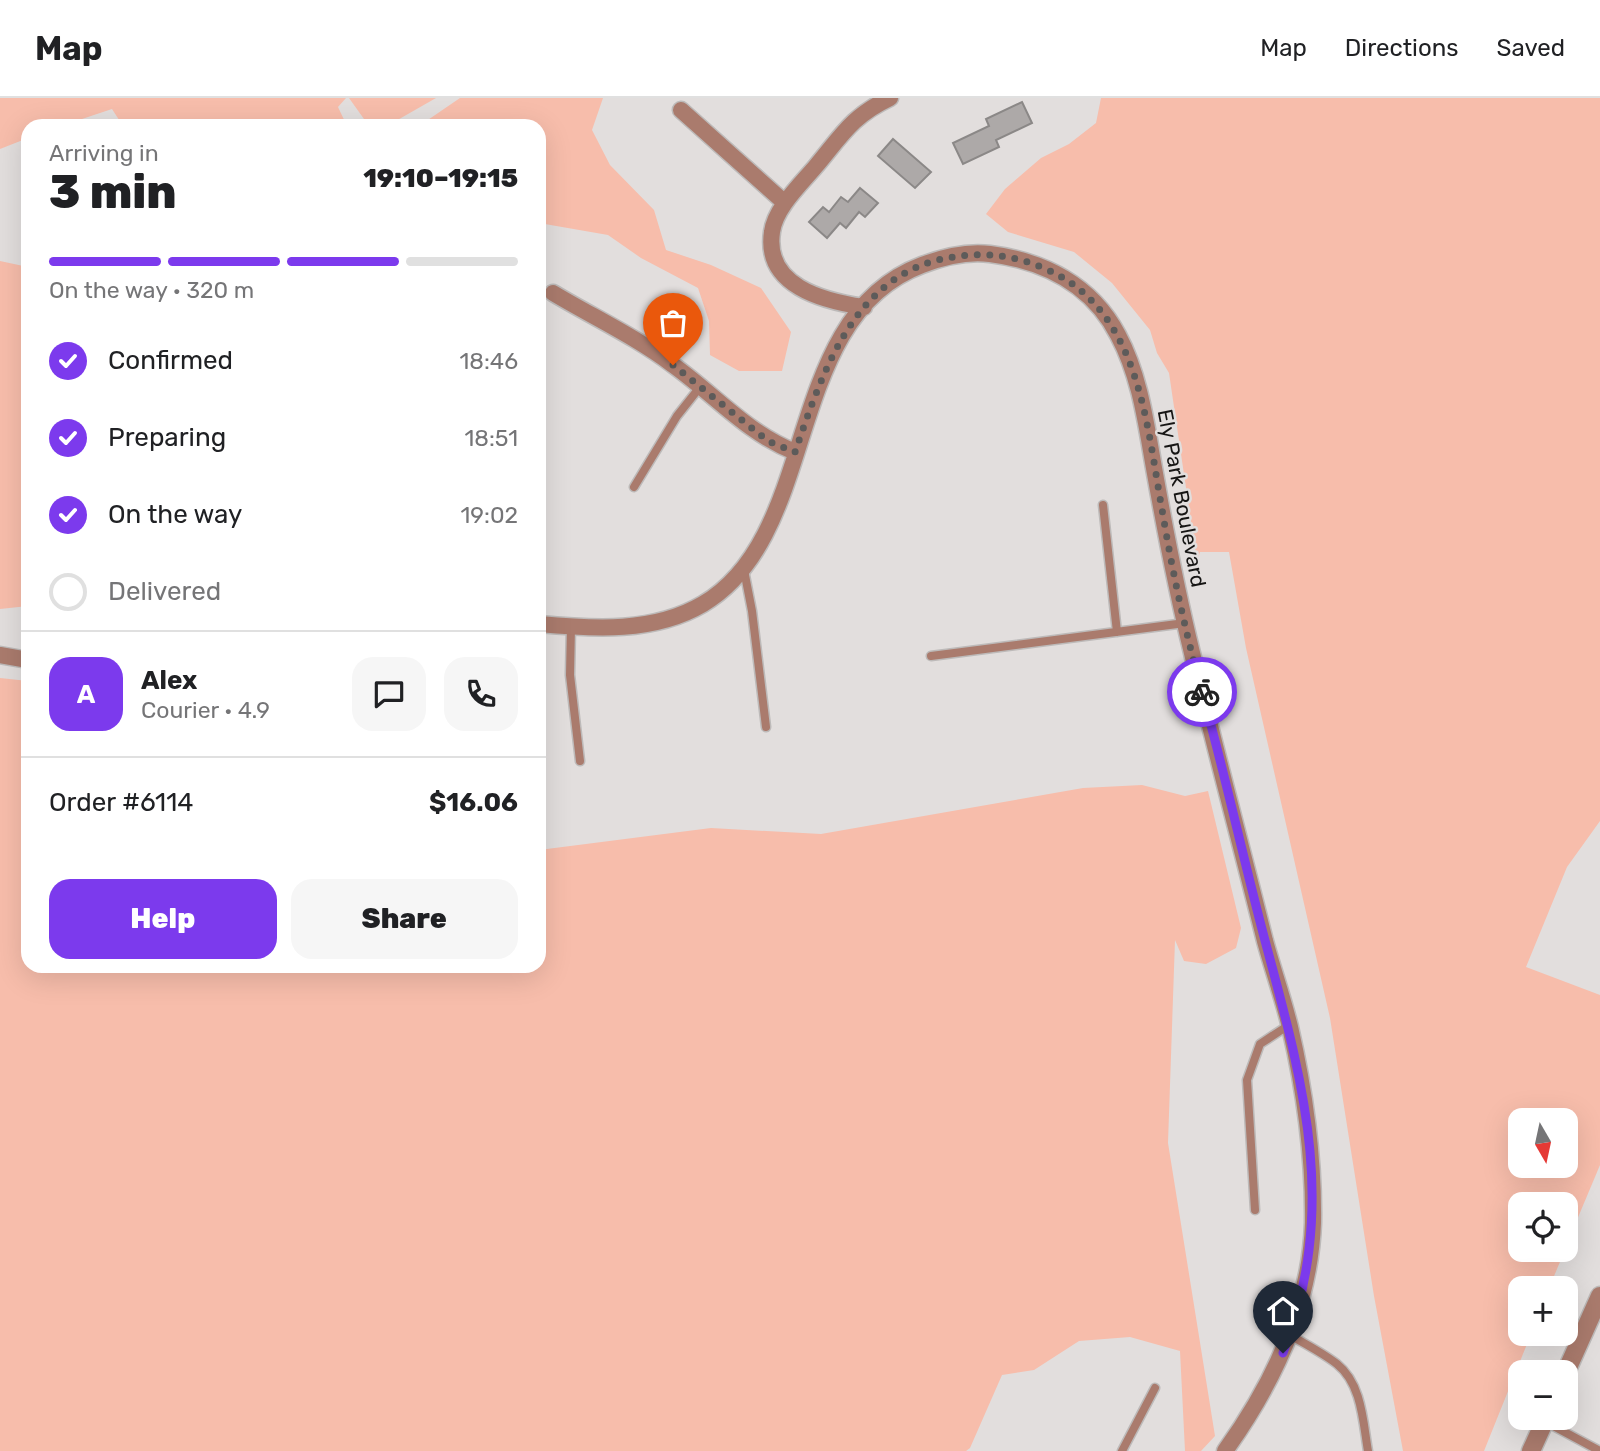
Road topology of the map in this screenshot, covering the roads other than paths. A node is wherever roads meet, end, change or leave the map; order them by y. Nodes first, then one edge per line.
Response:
1 (890, 98) edge
2 (681, 110) dead end
3 (785, 203) junction
4 (553, 293) dead end
5 (864, 307) junction
6 (700, 387) junction
7 (795, 452) junction
8 (634, 487) dead end
9 (1103, 505) dead end
10 (744, 567) junction
11 (1185, 623) junction
12 (546, 624) edge
13 (571, 626) junction
14 (1117, 632) junction
15 (0, 655) edge
16 (931, 656) dead end
17 (21, 659) edge
18 (766, 727) dead end
19 (580, 761) dead end
20 (1289, 1025) junction
21 (1255, 1210) dead end
22 (1600, 1296) edge
23 (1290, 1335) junction
24 (1571, 1360) edge
25 (1155, 1388) dead end
26 (1540, 1430) edge
27 (1564, 1430) edge
28 (1122, 1451) edge
29 (1225, 1451) edge
30 (1368, 1451) edge
31 (1531, 1451) edge
32 (1600, 1451) edge

1 - 3 street
2 - 3 street
3 - 5 street
4 - 6 street
5 - 7 street, Ely Park Boulevard
5 - 11 street, Ely Park Boulevard
6 - 7 street
6 - 8 lane
7 - 10 street, Ely Park Boulevard
9 - 14 lane
10 - 13 street, Ely Park Boulevard
10 - 18 lane
11 - 14 lane
11 - 20 street, Ely Park Boulevard
12 - 13 street, Ely Park Boulevard
13 - 19 lane
14 - 16 lane
15 - 17 street
20 - 21 lane
20 - 23 street, Ely Park Boulevard
22 - 24 street
23 - 29 street, Ely Park Boulevard
23 - 30 lane
25 - 28 lane
26 - 31 street
27 - 32 lane

